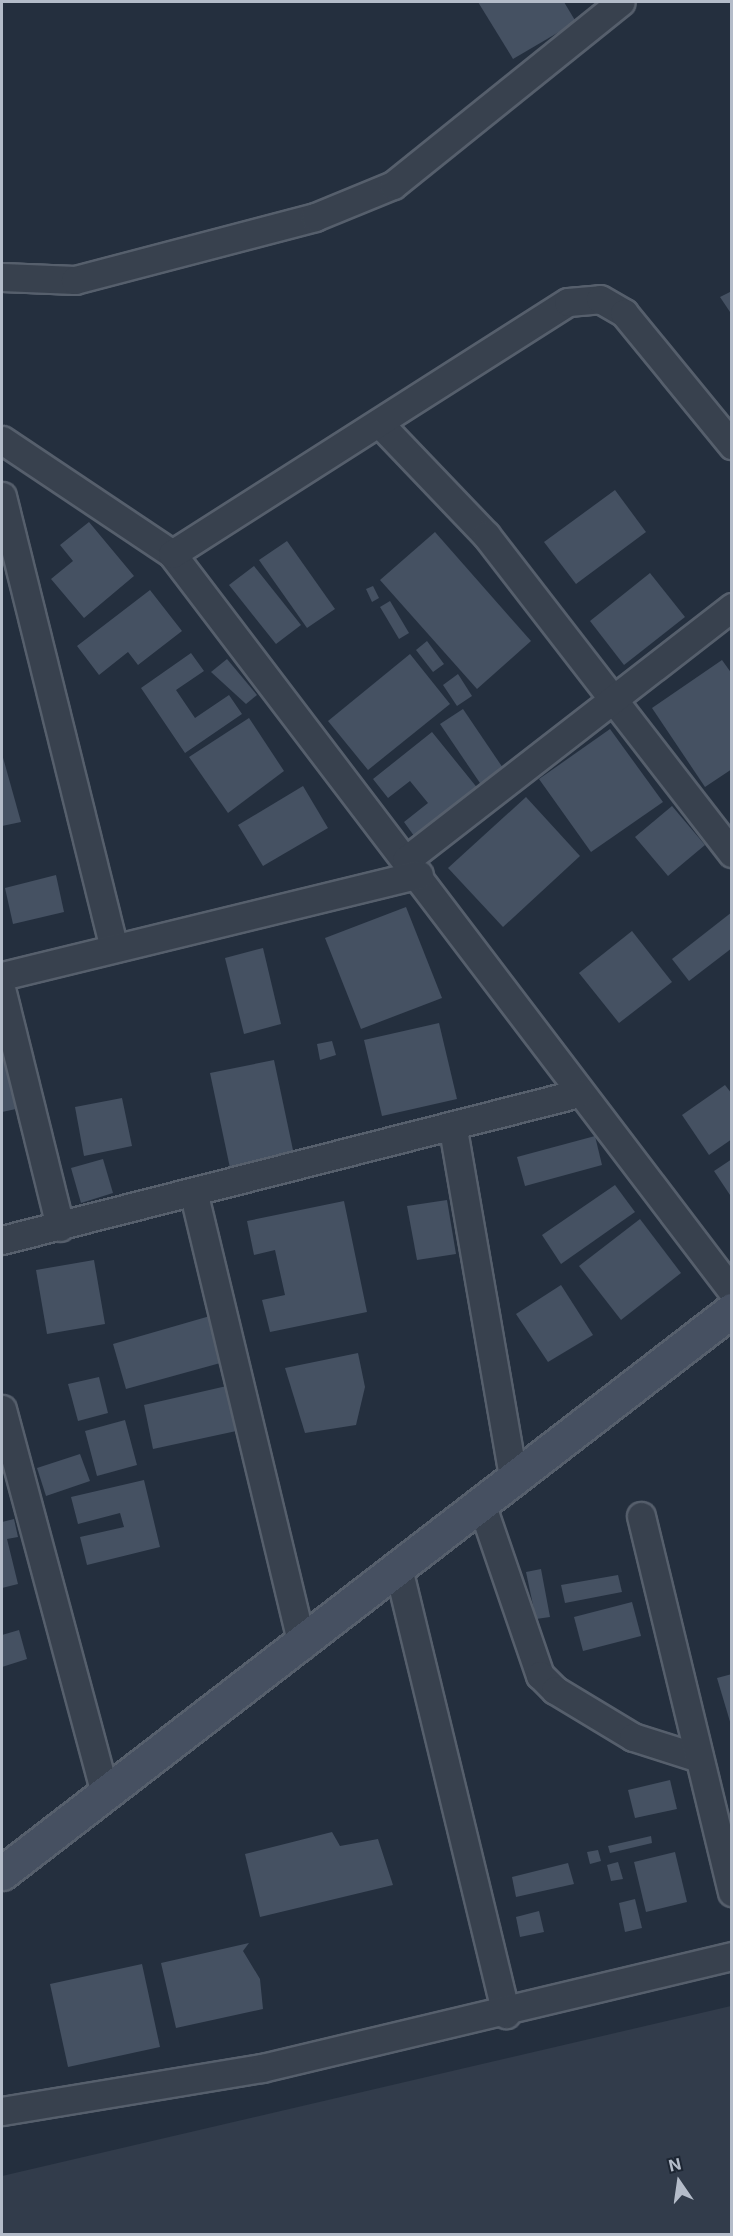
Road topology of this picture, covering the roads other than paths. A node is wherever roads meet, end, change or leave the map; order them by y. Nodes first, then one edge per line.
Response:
1 (621, 2) edge
2 (2, 277) edge
3 (379, 423) junction
4 (2, 440) edge
5 (732, 445) edge
6 (2, 496) edge
7 (172, 554) junction
8 (732, 607) edge
9 (610, 702) junction
10 (732, 853) edge
11 (413, 867) junction
12 (114, 947) junction
13 (2, 976) edge
14 (2, 992) edge
15 (579, 1094) junction
16 (453, 1129) junction
17 (194, 1195) junction
18 (60, 1227) junction
19 (2, 1240) edge
20 (732, 1291) edge
21 (732, 1310) edge
22 (2, 1409) edge
23 (514, 1481) junction
24 (483, 1506) junction
25 (641, 1516) dead end
26 (399, 1572) junction
27 (302, 1645) junction
28 (699, 1758) junction
29 (105, 1794) junction
30 (2, 1873) edge
31 (732, 1892) edge
32 (732, 1956) edge
33 (506, 2014) junction
34 (2, 2111) edge

1 - 2 street
3 - 5 street
3 - 7 street
3 - 9 street
4 - 7 street
6 - 12 street
7 - 11 street
8 - 9 street
9 - 10 street
9 - 11 street
11 - 12 street
11 - 15 street
12 - 13 street
14 - 18 street
15 - 16 street
15 - 20 street
16 - 17 street
16 - 23 street
17 - 18 street
17 - 27 street
18 - 19 street
21 - 23 main road
22 - 29 street
23 - 24 main road
24 - 26 main road
24 - 28 street
25 - 28 street
26 - 27 main road
26 - 33 street
27 - 29 main road
28 - 31 street
29 - 30 main road
32 - 33 street
33 - 34 street

